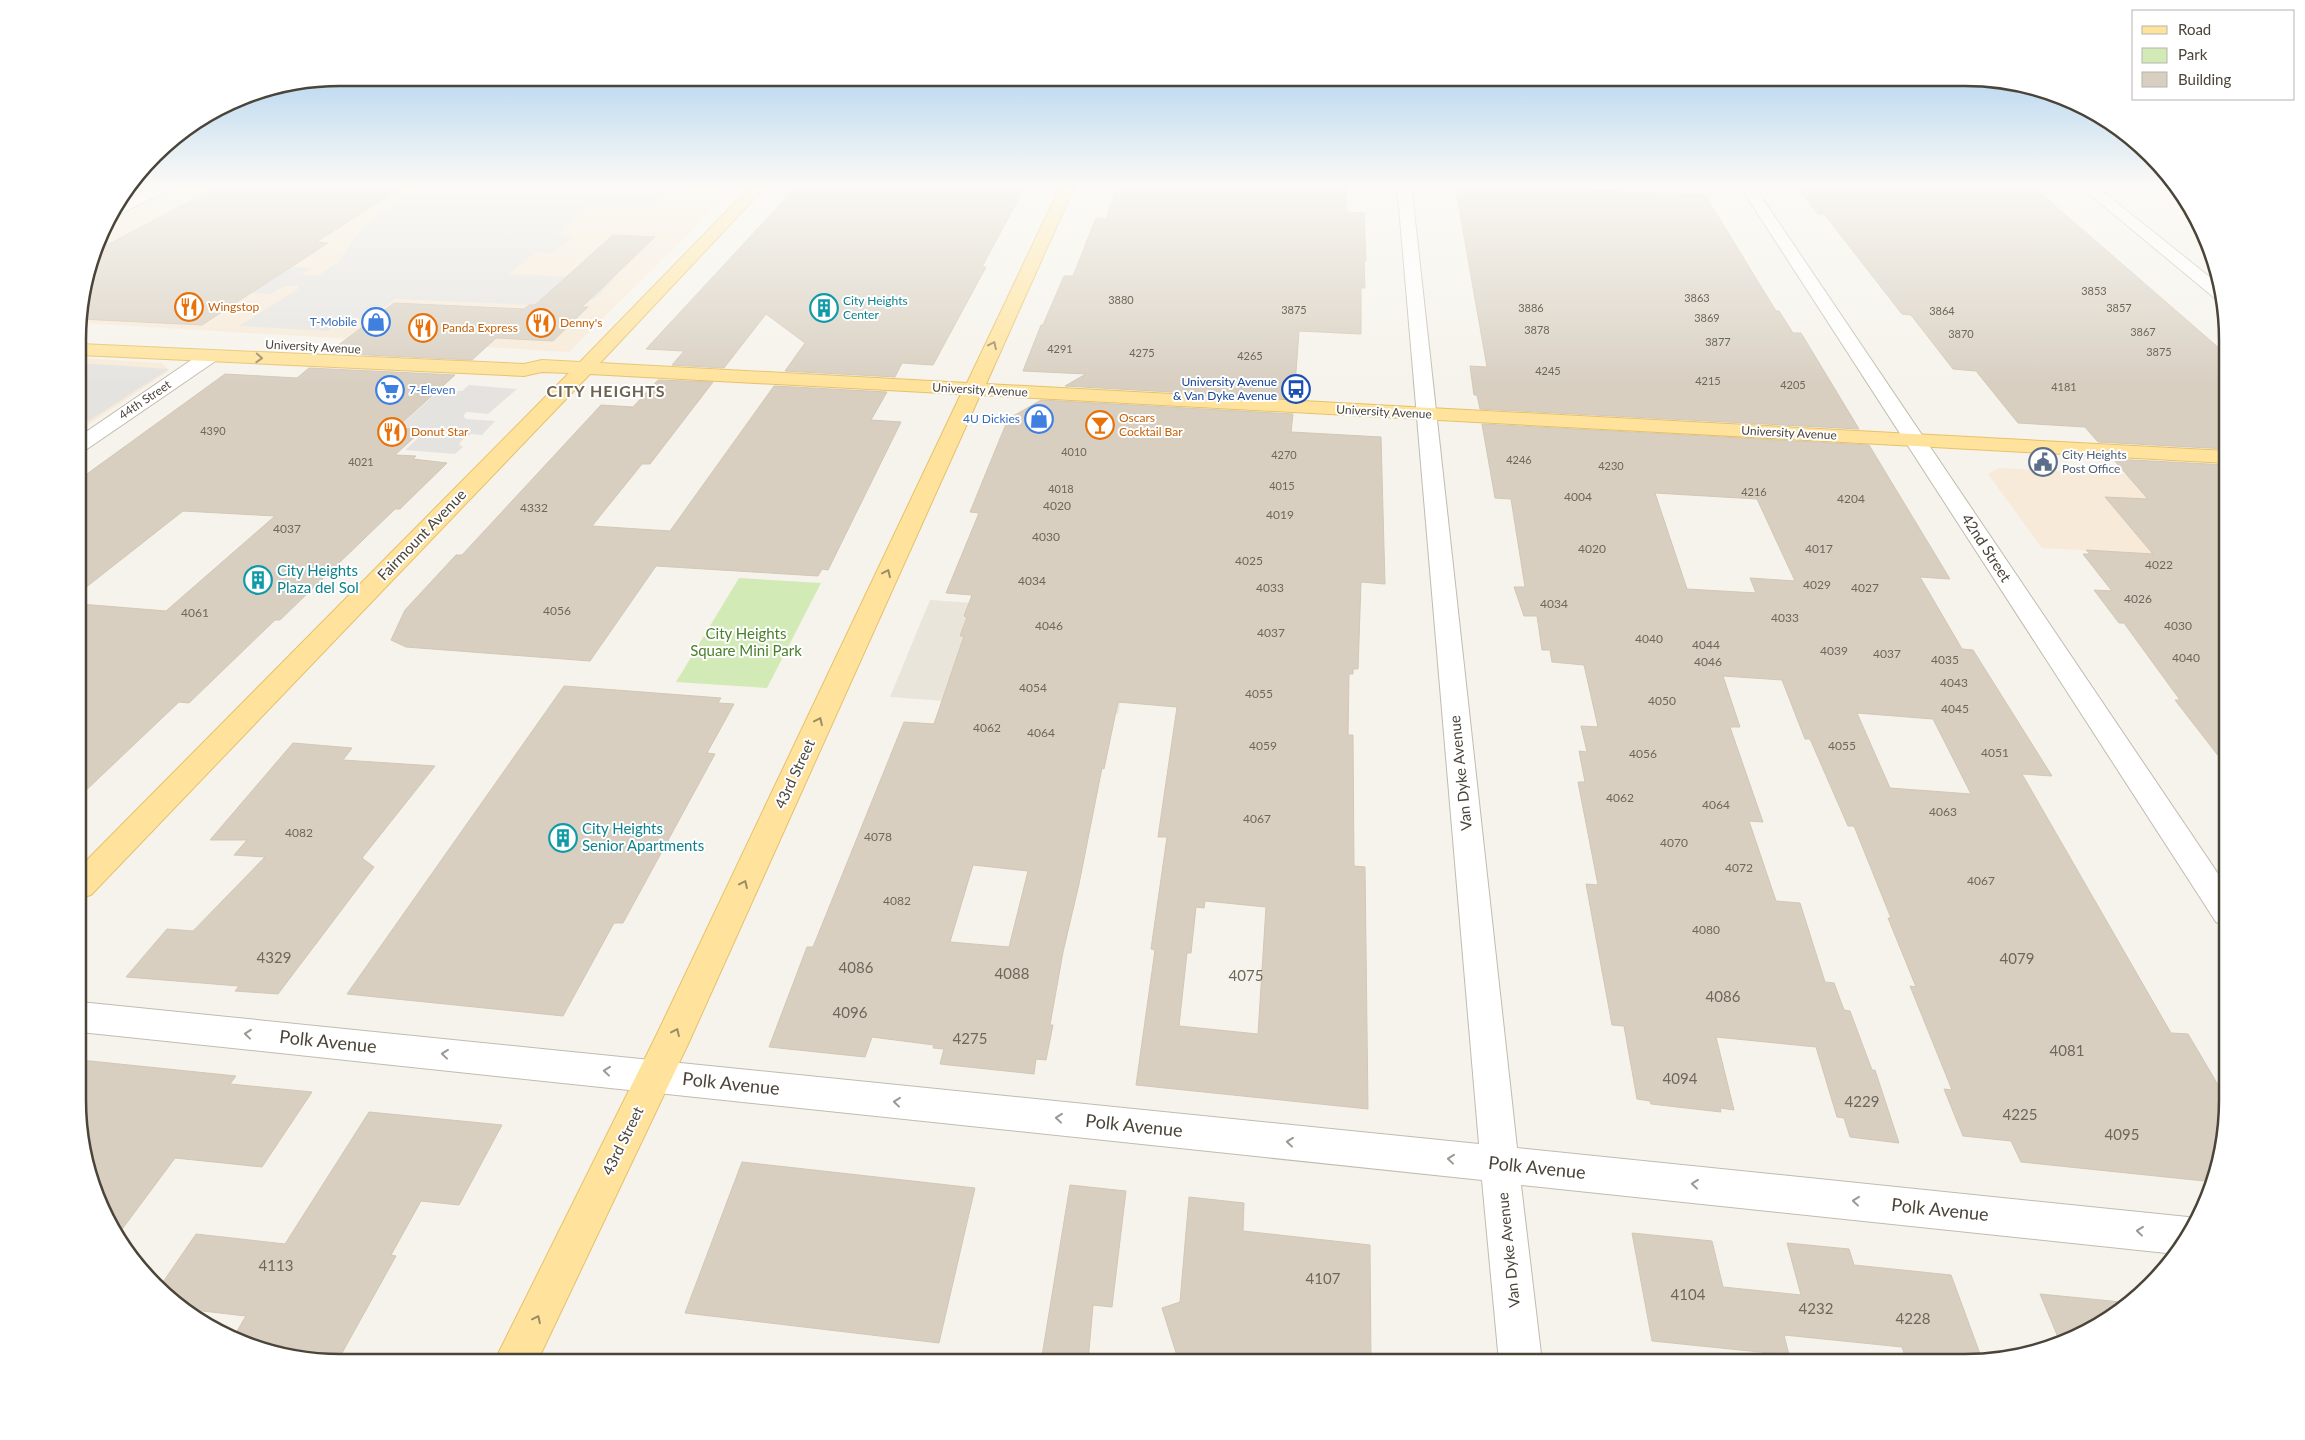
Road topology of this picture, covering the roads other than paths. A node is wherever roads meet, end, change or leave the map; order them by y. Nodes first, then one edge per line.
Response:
1 (698, 250) edge
2 (1037, 250) edge
3 (1411, 250) edge
4 (1789, 250) edge
5 (2166, 250) edge
6 (2214, 289) edge
7 (86, 336) edge
8 (230, 343) junction
9 (86, 349) edge
10 (139, 352) junction
11 (210, 356) junction
12 (542, 366) junction
13 (585, 368) junction
14 (972, 389) junction
15 (1427, 415) junction
16 (1915, 440) junction
17 (86, 441) edge
18 (2219, 457) edge
19 (86, 880) edge
20 (2219, 901) edge
21 (86, 1018) edge
22 (655, 1076) junction
23 (1500, 1164) junction
24 (2180, 1235) edge
25 (519, 1354) edge
26 (1519, 1354) edge

1 - 13 main road, Fairmount Avenue
14 -> 2 main road, 43rd Street
3 - 15 street, Van Dyke Avenue
4 - 16 street, 42nd Street
5 - 6 street
7 - 8 main road, University Avenue
8 - 10 main road
8 - 12 main road, University Avenue
9 - 10 main road, University Avenue
10 - 11 main road, University Avenue
11 -> 12 main road, University Avenue
11 - 17 street, 44th Street
12 - 13 main road, University Avenue
13 - 14 main road, University Avenue
13 - 19 main road, Fairmount Avenue
14 - 15 main road, University Avenue
22 -> 14 main road, 43rd Street
15 - 16 main road, University Avenue
15 - 23 street, Van Dyke Avenue
16 - 18 main road, University Avenue
16 - 20 street, 42nd Street
22 -> 21 street, Polk Avenue
23 -> 22 street, Polk Avenue
25 -> 22 main road, 43rd Street
24 -> 23 street, Polk Avenue
23 - 26 street, Van Dyke Avenue

